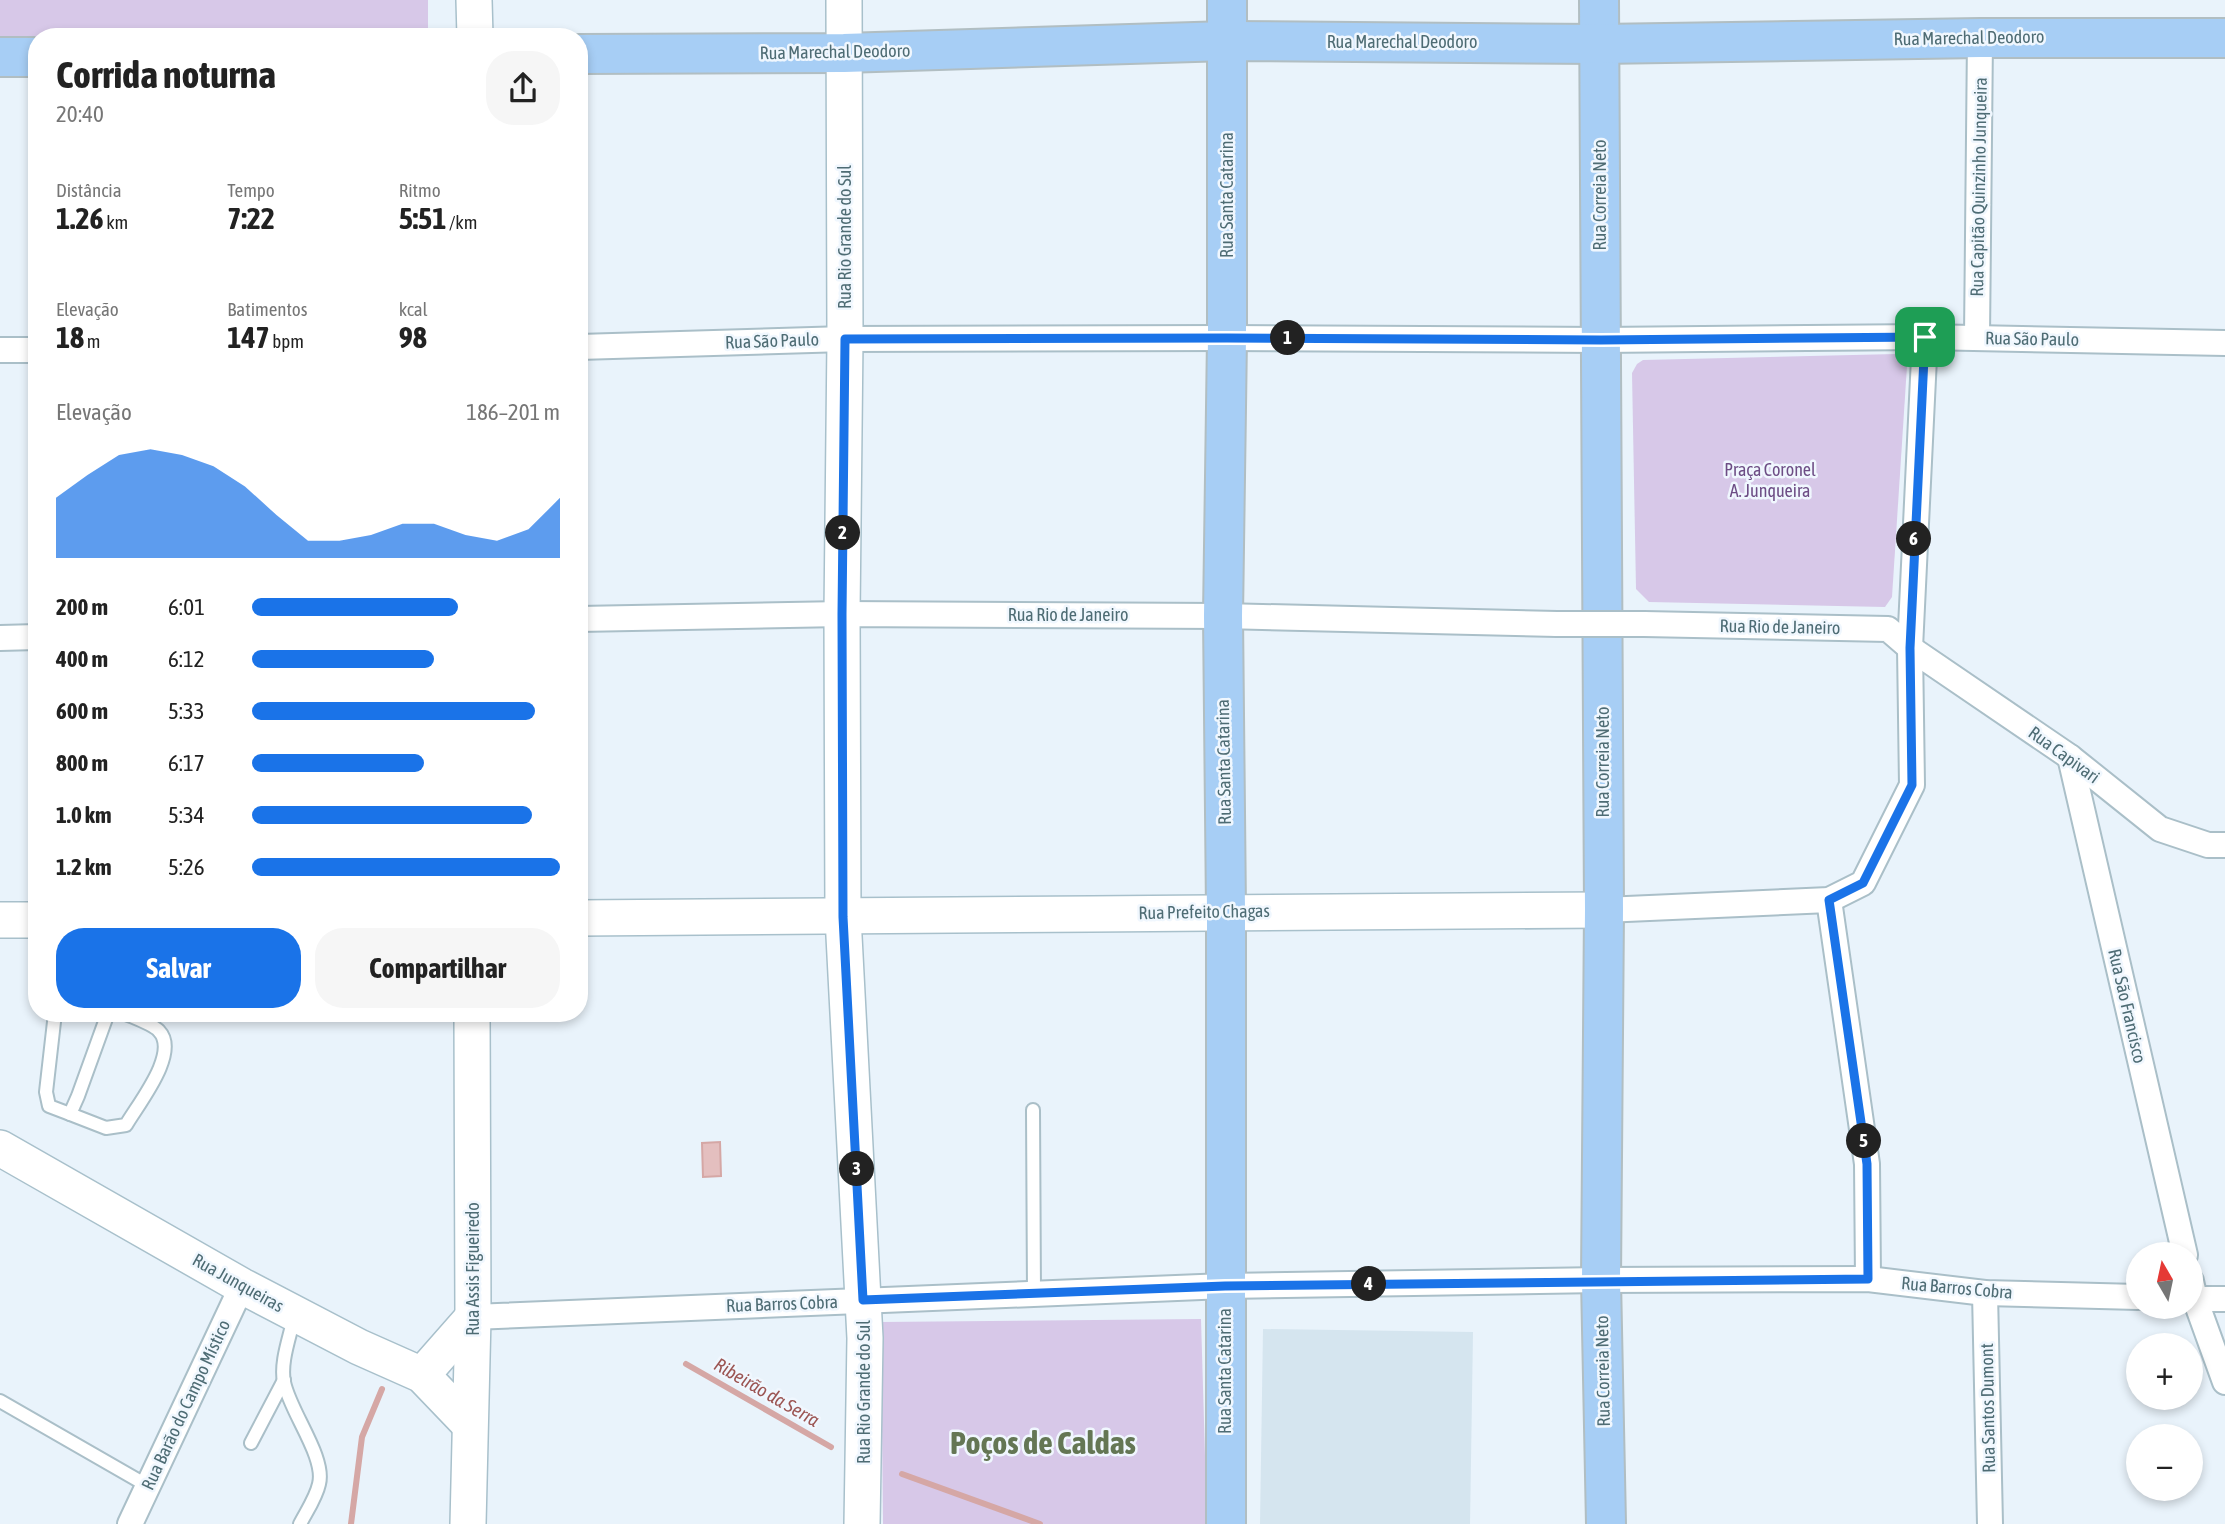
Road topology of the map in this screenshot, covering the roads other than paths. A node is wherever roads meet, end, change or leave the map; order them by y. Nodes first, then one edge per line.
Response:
1 (844, 0) edge
2 (1227, 0) edge
3 (1599, 0) edge
4 (2225, 37) edge
5 (1980, 38) junction
6 (1227, 41) junction
7 (1600, 44) junction
8 (844, 53) junction
9 (588, 54) edge
10 (0, 57) edge
11 (28, 57) edge
12 (1925, 337) junction
13 (1977, 337) junction
14 (1227, 338) junction
15 (845, 339) junction
16 (1601, 340) junction
17 (2225, 343) edge
18 (588, 347) edge
19 (0, 350) edge
20 (28, 350) edge
21 (842, 614) junction
22 (1223, 616) junction
23 (588, 619) edge
24 (28, 637) edge
25 (0, 638) edge
26 (1910, 648) junction
27 (2070, 757) junction
28 (2225, 845) edge
29 (1829, 900) junction
30 (1604, 910) junction
31 (1226, 911) junction
32 (843, 917) junction
33 (588, 918) edge
34 (0, 920) edge
35 (28, 920) edge
36 (54, 1022) edge
37 (105, 1022) edge
38 (143, 1022) edge
39 (472, 1022) edge
40 (1033, 1110) dead end
41 (70, 1114) junction
42 (0, 1148) edge
43 (2182, 1242) edge
44 (1868, 1279) junction
45 (1601, 1280) junction
46 (242, 1286) junction
47 (1225, 1286) junction
48 (1985, 1293) junction
49 (1034, 1294) junction
50 (2203, 1295) edge
51 (2126, 1297) edge
52 (2225, 1298) edge
53 (863, 1300) junction
54 (295, 1314) junction
55 (474, 1317) junction
56 (2202, 1320) edge
57 (422, 1375) junction
58 (284, 1380) junction
59 (2225, 1382) edge
60 (0, 1401) edge
61 (469, 1424) junction
62 (251, 1443) dead end
63 (148, 1486) junction
64 (130, 1524) edge
65 (300, 1524) edge
66 (468, 1524) edge
67 (862, 1524) edge
68 (1226, 1524) edge
69 (1606, 1524) edge
70 (1990, 1524) edge

1 - 8 street, Rua Rio Grande do Sul
2 - 6 main road, Rua Santa Catarina
3 - 7 main road, Rua Correia Neto
4 - 5 main road, Rua Marechal Deodoro
5 - 7 main road, Rua Marechal Deodoro
5 - 13 street, Rua Capitão Quinzinho Junqueira
6 - 7 main road, Rua Marechal Deodoro
6 - 8 main road, Rua Marechal Deodoro
6 - 14 main road, Rua Santa Catarina
7 - 16 main road, Rua Correia Neto
8 - 9 main road, Rua Marechal Deodoro
8 - 15 street, Rua Rio Grande do Sul
10 - 11 main road
12 - 13 street, Rua São Paulo
12 - 16 street, Rua São Paulo
12 - 26 street
13 - 17 street, Rua São Paulo
14 - 15 street, Rua São Paulo
14 - 16 street, Rua São Paulo
14 - 22 main road, Rua Santa Catarina
15 - 18 street, Rua São Paulo
15 - 21 street, Rua Rio Grande do Sul
16 - 30 main road, Rua Correia Neto
19 - 20 street
21 - 22 street, Rua Rio de Janeiro
21 - 23 street, Rua Rio de Janeiro
21 - 32 street, Rua Rio Grande do Sul
22 - 26 street, Rua Rio de Janeiro, bridge
22 - 31 main road, Rua Santa Catarina
24 - 25 street
26 - 27 street, Rua Capivari
26 - 29 street
27 - 28 street, Rua Capivari
27 - 43 street, Rua São Francisco
29 - 30 street, Rua Prefeito Chagas
29 - 44 street
30 - 31 street, Rua Prefeito Chagas
30 - 45 main road, Rua Correia Neto
31 - 32 street, Rua Prefeito Chagas
31 - 47 main road, Rua Santa Catarina
32 - 33 street, Rua Prefeito Chagas
32 - 53 street, Rua Rio Grande do Sul
34 - 35 street
36 - 41 lane
37 - 41 lane
38 - 41 lane
39 - 55 street, Rua Assis Figueiredo
40 - 49 lane
42 - 46 street, Rua Junqueiras
44 - 45 street, Rua Barros Cobra
44 - 48 street, Rua Barros Cobra
45 - 47 street, Rua Barros Cobra
45 - 69 main road, Rua Correia Neto
46 - 54 street, Rua Junqueiras
46 - 63 street, Rua Barão do Campo Místico
47 - 49 street, Rua Barros Cobra
47 - 68 main road, Rua Santa Catarina
48 - 51 street, Rua Barros Cobra
48 - 70 street, Rua Santos Dumont
49 - 53 street, Rua Barros Cobra
50 - 52 street
53 - 55 street, Rua Barros Cobra
53 - 67 street, Rua Rio Grande do Sul
54 - 57 street, Rua Junqueiras
54 - 58 lane
55 - 57 street
55 - 61 street, Rua Assis Figueiredo
56 - 59 street
57 - 61 street, Rua Junqueiras
58 - 62 lane
58 - 65 lane
60 - 63 lane
61 - 66 street, Rua Assis Figueiredo
63 - 64 street, Rua Barão do Campo Místico

